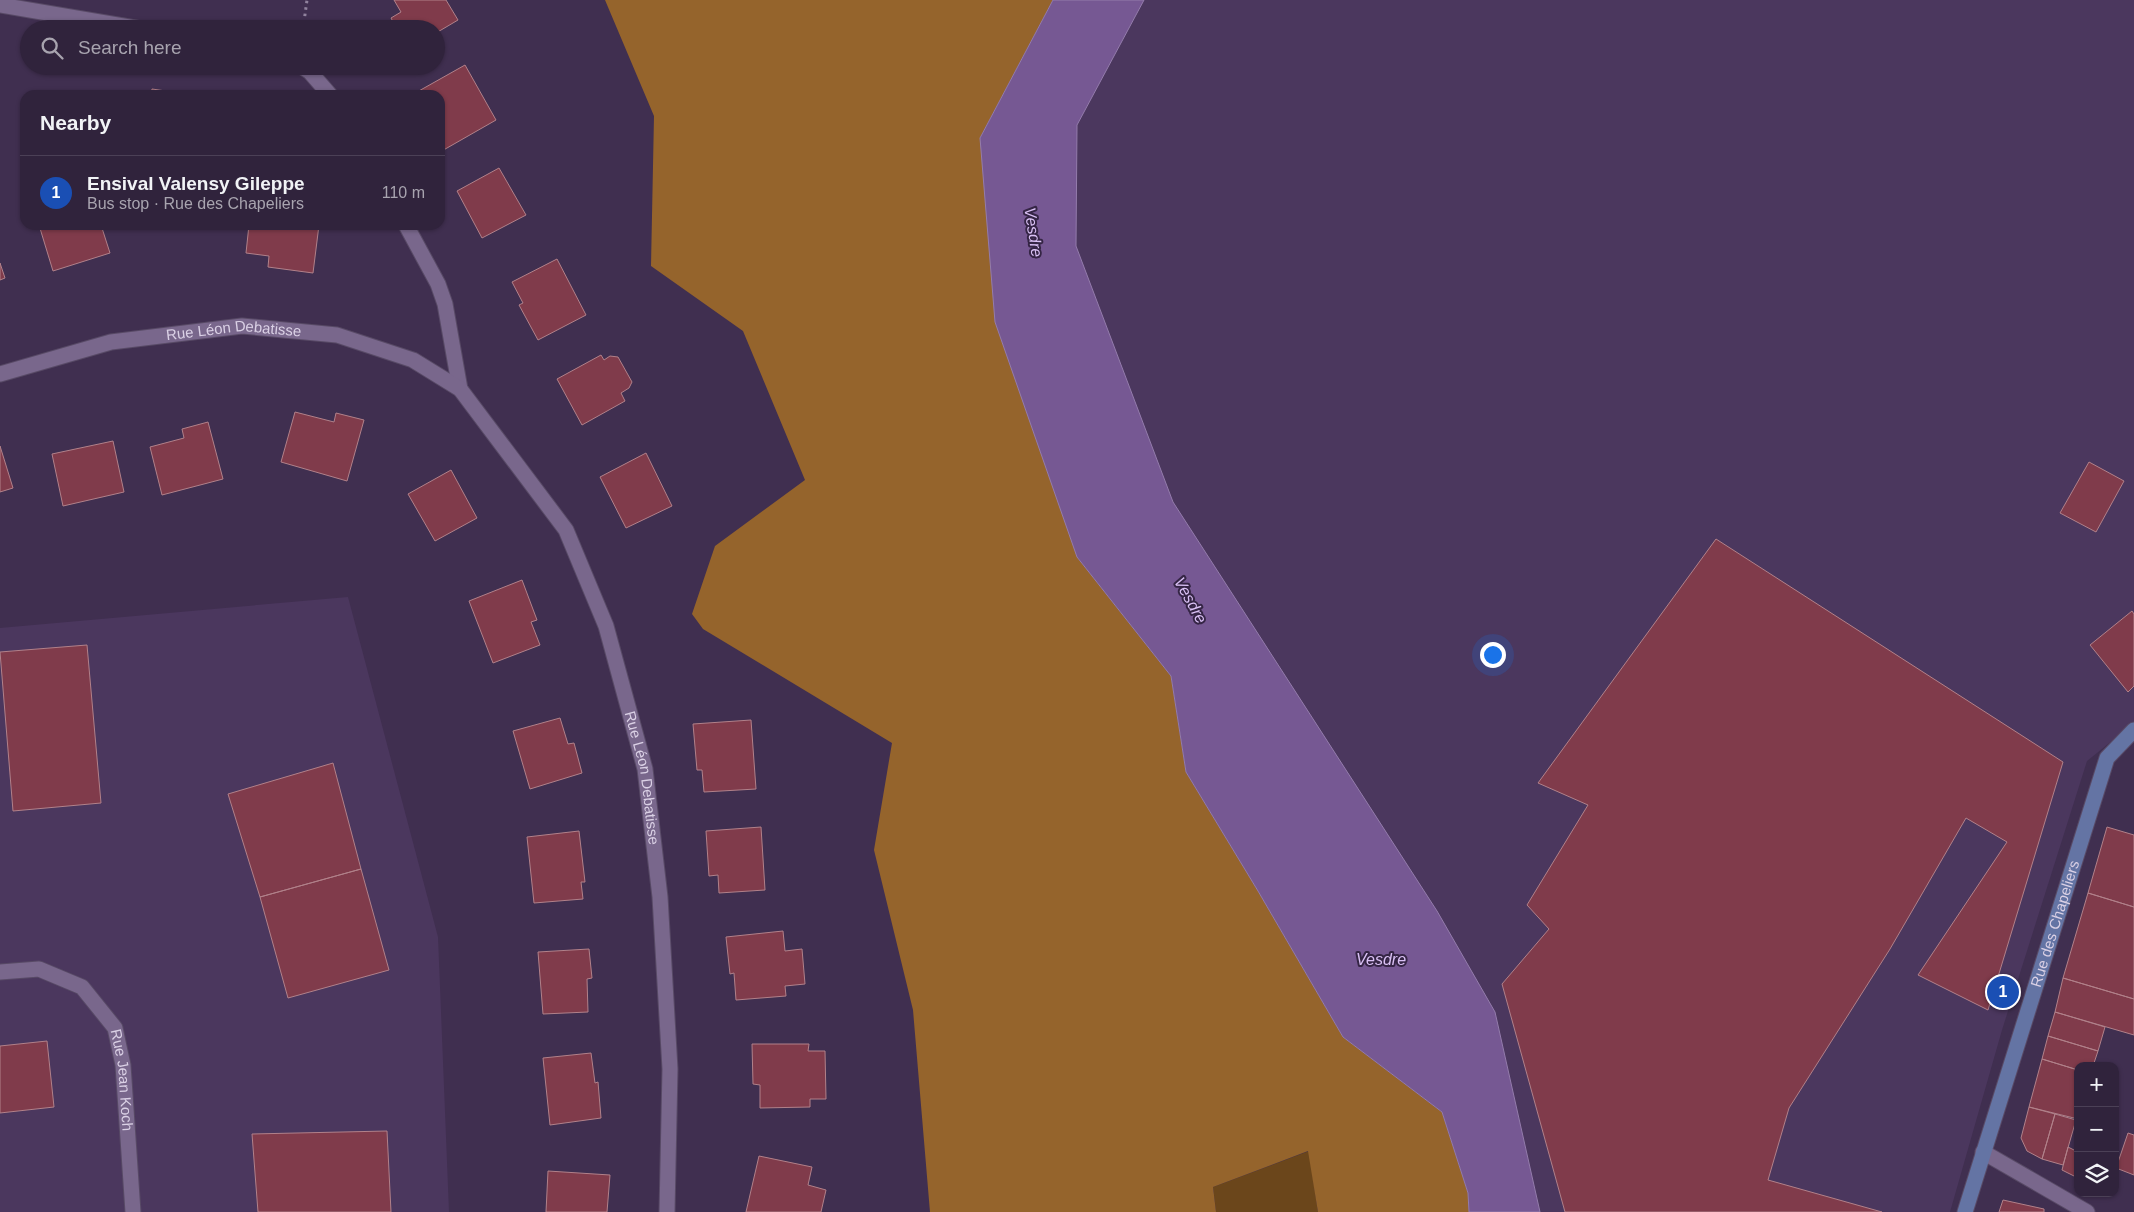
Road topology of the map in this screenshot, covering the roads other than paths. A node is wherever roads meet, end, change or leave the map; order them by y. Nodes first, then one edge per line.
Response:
1 (0, 5) edge
2 (88, 20) edge
3 (313, 75) edge
4 (326, 90) edge
5 (409, 230) edge
6 (0, 374) edge
7 (460, 389) junction
8 (2134, 730) edge
9 (0, 972) edge
10 (1983, 1152) junction
11 (133, 1212) edge
12 (667, 1212) edge
13 (1966, 1212) edge
14 (2087, 1212) edge

1 - 2 street
3 - 4 street
5 - 7 street, Rue Léon Debatisse
6 - 7 street, Rue Léon Debatisse
7 - 12 street, Rue Léon Debatisse
8 - 10 street, Rue des Chapeliers
9 - 11 street, Rue Jean Koch
10 - 13 street, Rue des Chapeliers
10 - 14 street

